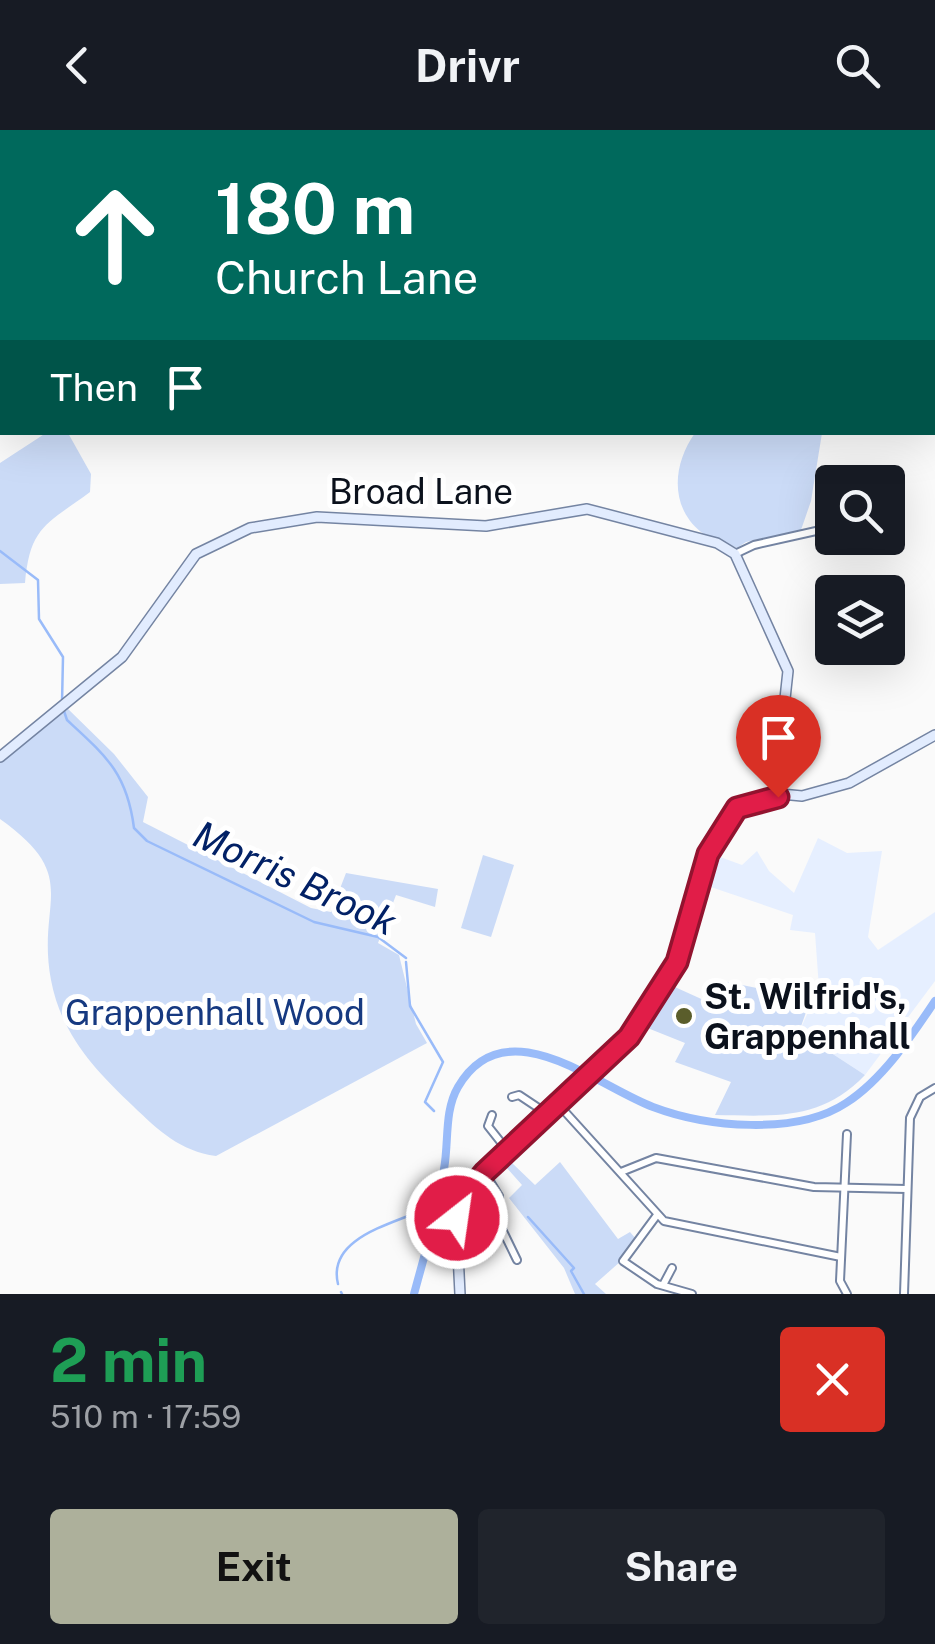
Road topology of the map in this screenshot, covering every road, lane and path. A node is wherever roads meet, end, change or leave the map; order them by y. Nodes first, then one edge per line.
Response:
1 (815, 531) edge
2 (735, 554) junction
3 (935, 735) edge
4 (0, 757) edge
5 (781, 794) junction
6 (935, 1088) edge
7 (512, 1097) dead end
8 (557, 1103) junction
9 (546, 1113) junction
10 (492, 1115) dead end
11 (847, 1134) dead end
12 (507, 1150) junction
13 (485, 1172) junction
14 (621, 1172) junction
15 (845, 1188) junction
16 (907, 1189) junction
17 (657, 1215) junction
18 (840, 1257) junction
19 (517, 1260) dead end
20 (672, 1268) dead end
21 (664, 1286) junction
22 (460, 1294) edge
23 (692, 1294) edge
24 (847, 1294) edge
25 (904, 1294) edge

1 - 2 street
2 - 4 street, Broad Lane
2 - 5 street
3 - 5 street
5 - 8 street
6 - 16 street
7 - 9 street
8 - 9 street
8 - 14 street
9 - 12 street
10 - 12 street
11 - 15 street
12 - 13 street
13 - 19 street
13 - 22 street
14 - 15 street
14 - 17 street
15 - 16 street
15 - 18 street
16 - 25 street
17 - 18 street
17 - 21 street
18 - 24 street
20 - 21 street
21 - 23 street

